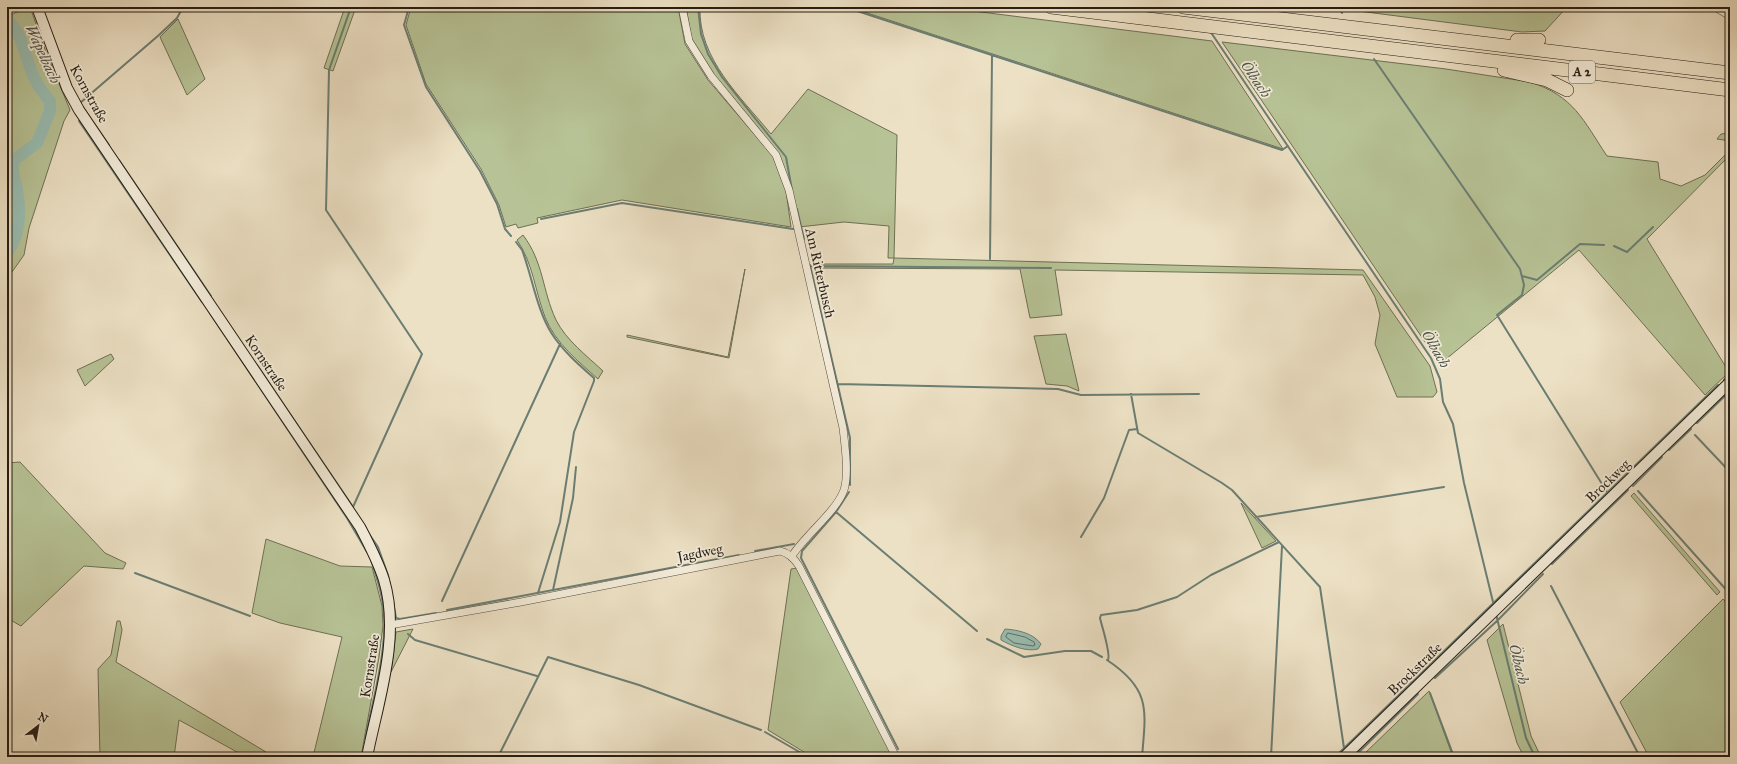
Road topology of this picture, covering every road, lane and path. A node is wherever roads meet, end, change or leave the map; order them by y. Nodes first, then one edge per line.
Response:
1 (37, 7) edge
2 (682, 7) edge
3 (1051, 7) edge
4 (1184, 7) edge
5 (1714, 7) edge
6 (1730, 16) edge
7 (1436, 38) junction
8 (1538, 40) dead end
9 (1434, 54) junction
10 (1730, 73) edge
11 (1566, 90) dead end
12 (1730, 90) edge
13 (1730, 382) edge
14 (792, 556) junction
15 (1505, 601) joint
16 (390, 625) junction
17 (367, 757) edge
18 (896, 757) edge
19 (1344, 757) edge

1 - 16 street, Kornstraße
2 - 14 street, Am Ritterbusch
3 - 9 highway, A 2
4 - 7 highway, A 2
5 - 6 street
7 - 8 highway
7 - 10 highway, A 2
9 - 11 highway
9 - 12 highway, A 2
13 - 15 street, Brockweg
14 - 16 street, Jagdweg
14 - 18 street
15 - 19 street, Brockstraße
16 - 17 street, Kornstraße

